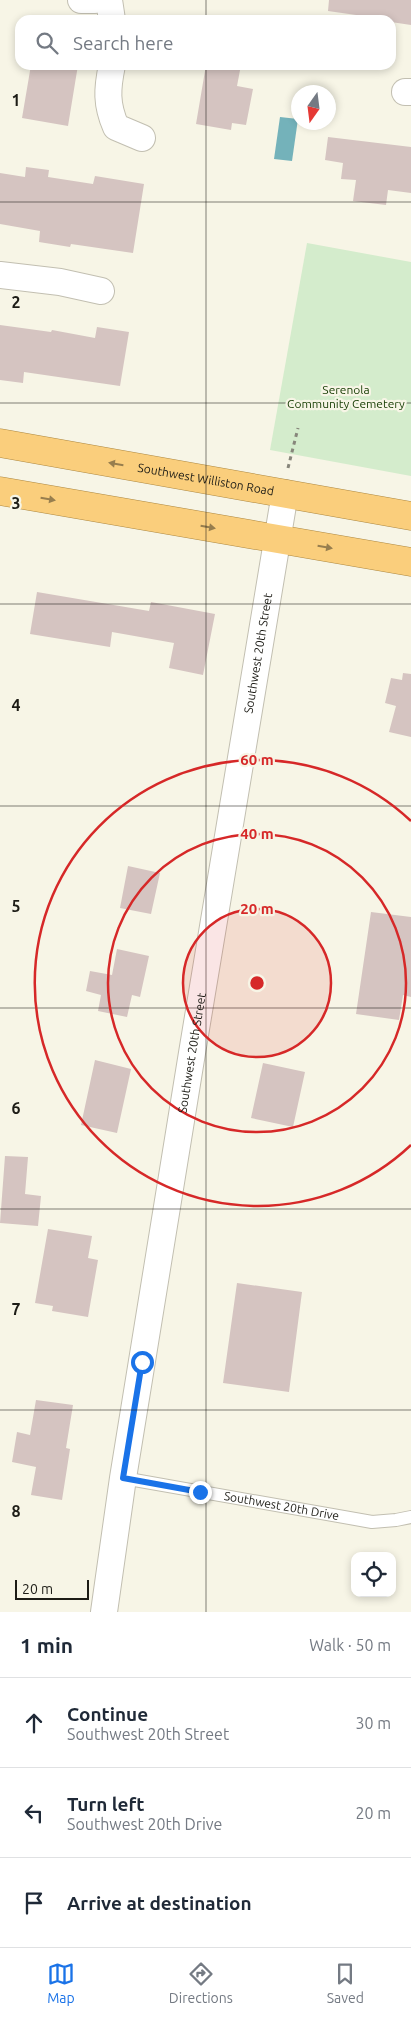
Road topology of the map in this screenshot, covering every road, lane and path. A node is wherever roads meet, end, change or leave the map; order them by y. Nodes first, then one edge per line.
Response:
1 (81, 0) edge
2 (95, 0) edge
3 (109, 0) edge
4 (111, 15) edge
5 (111, 70) edge
6 (142, 138) dead end
7 (0, 275) edge
8 (101, 291) dead end
9 (298, 428) dead end
10 (0, 443) edge
11 (0, 490) edge
12 (285, 493) junction
13 (411, 516) edge
14 (277, 539) junction
15 (411, 562) edge
16 (123, 1478) junction
17 (411, 1517) edge
18 (104, 1612) edge

1 - 2 street
3 - 4 street
5 - 6 street
7 - 8 street
9 - 12 path
12 -> 10 highway, Southwest Williston Road
11 -> 14 highway
12 - 13 highway, Southwest Williston Road
12 - 14 street, Southwest 20th Street
14 -> 15 highway
14 - 16 street, Southwest 20th Street
16 - 17 lane, Southwest 20th Drive
16 - 18 street, Southwest 20th Street

